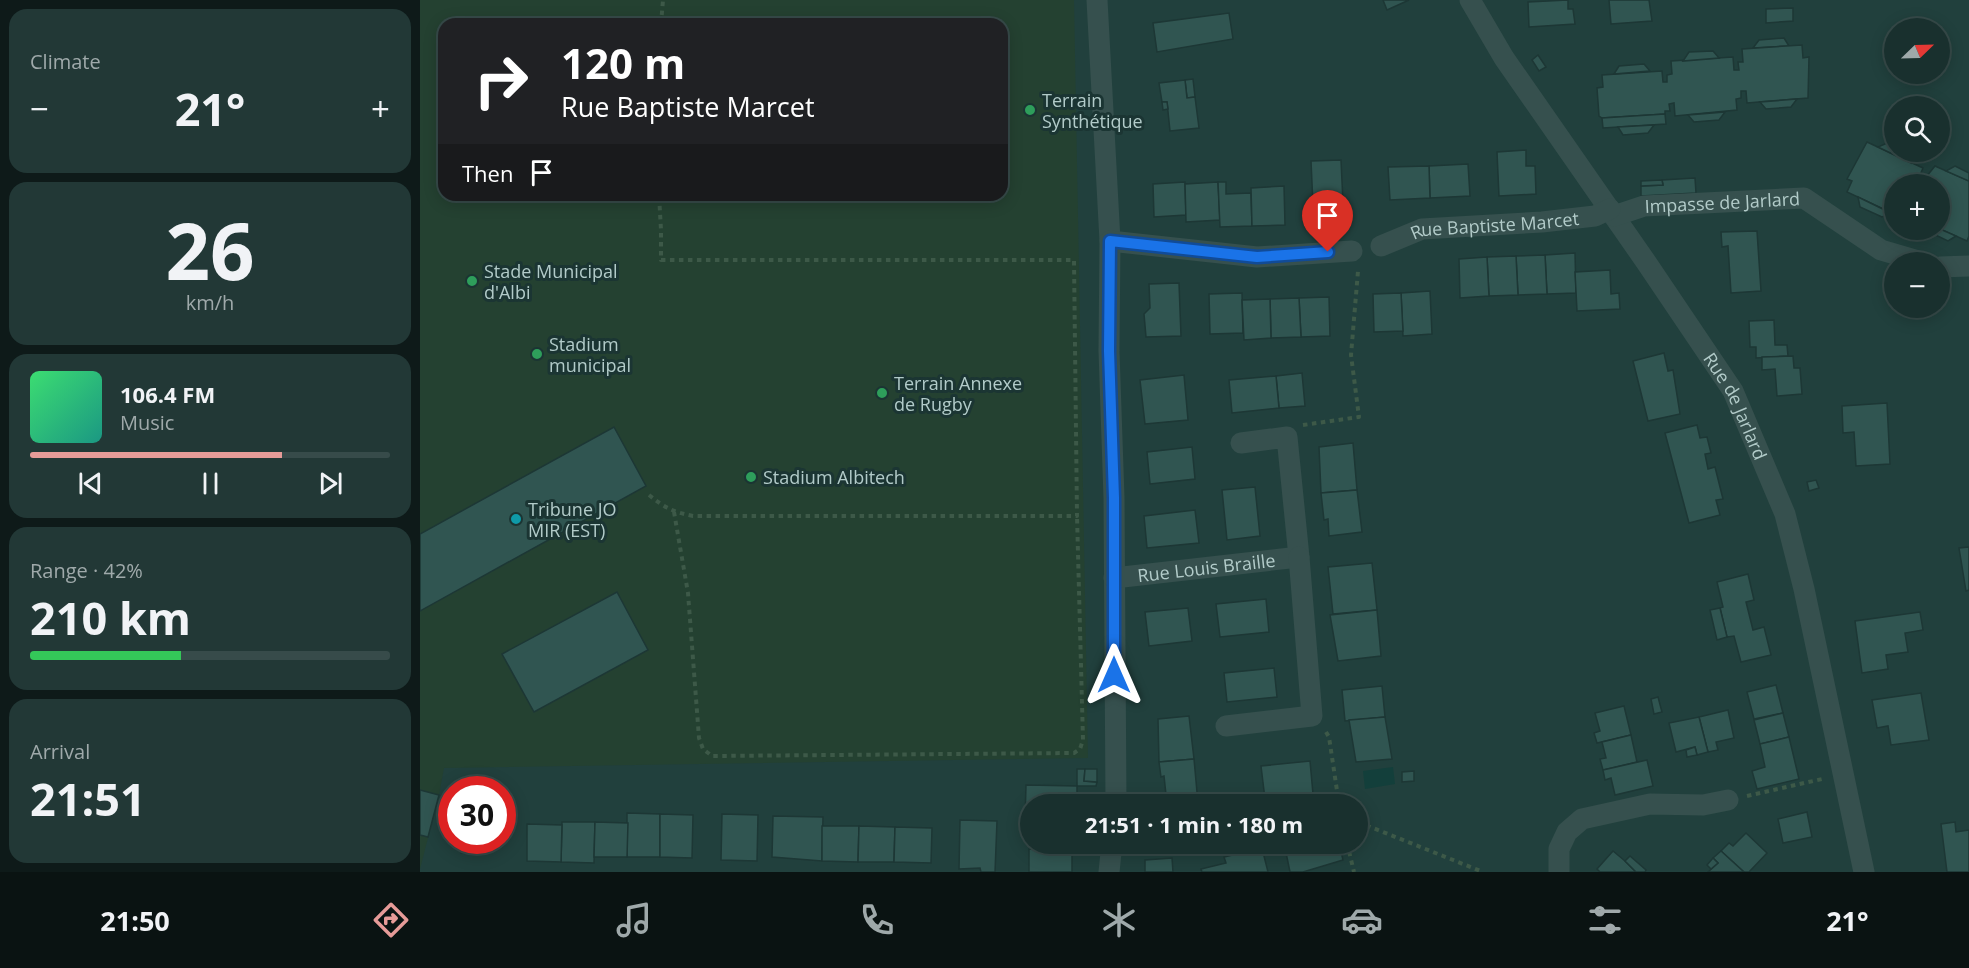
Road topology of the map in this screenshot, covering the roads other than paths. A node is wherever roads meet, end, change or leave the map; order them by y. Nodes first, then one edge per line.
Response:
1 (1097, 0) edge
2 (1470, 0) edge
3 (1612, 213) junction
4 (1110, 241) junction
5 (1381, 246) dead end
6 (1888, 252) edge
7 (1355, 255) road end
8 (1969, 266) edge
9 (1950, 267) edge
10 (1241, 443) dead end
11 (1299, 556) junction
12 (1114, 578) junction
13 (1226, 726) dead end
14 (1116, 794) edge
15 (1728, 800) road end
16 (1111, 854) edge
17 (1109, 872) edge
18 (1559, 872) edge
19 (1864, 872) edge

1 - 4 street
2 - 3 street, Rue de Jarlard
3 - 5 street, Rue Baptiste Marcet
3 - 6 street, Impasse de Jarlard
3 - 19 street, Rue de Jarlard
4 - 7 street
4 - 12 street
8 - 9 street
10 - 11 street, Rue Louis Braille
11 - 12 street, Rue Louis Braille
11 - 13 street, Rue Louis Braille
12 - 14 street
15 - 18 street
16 - 17 street

